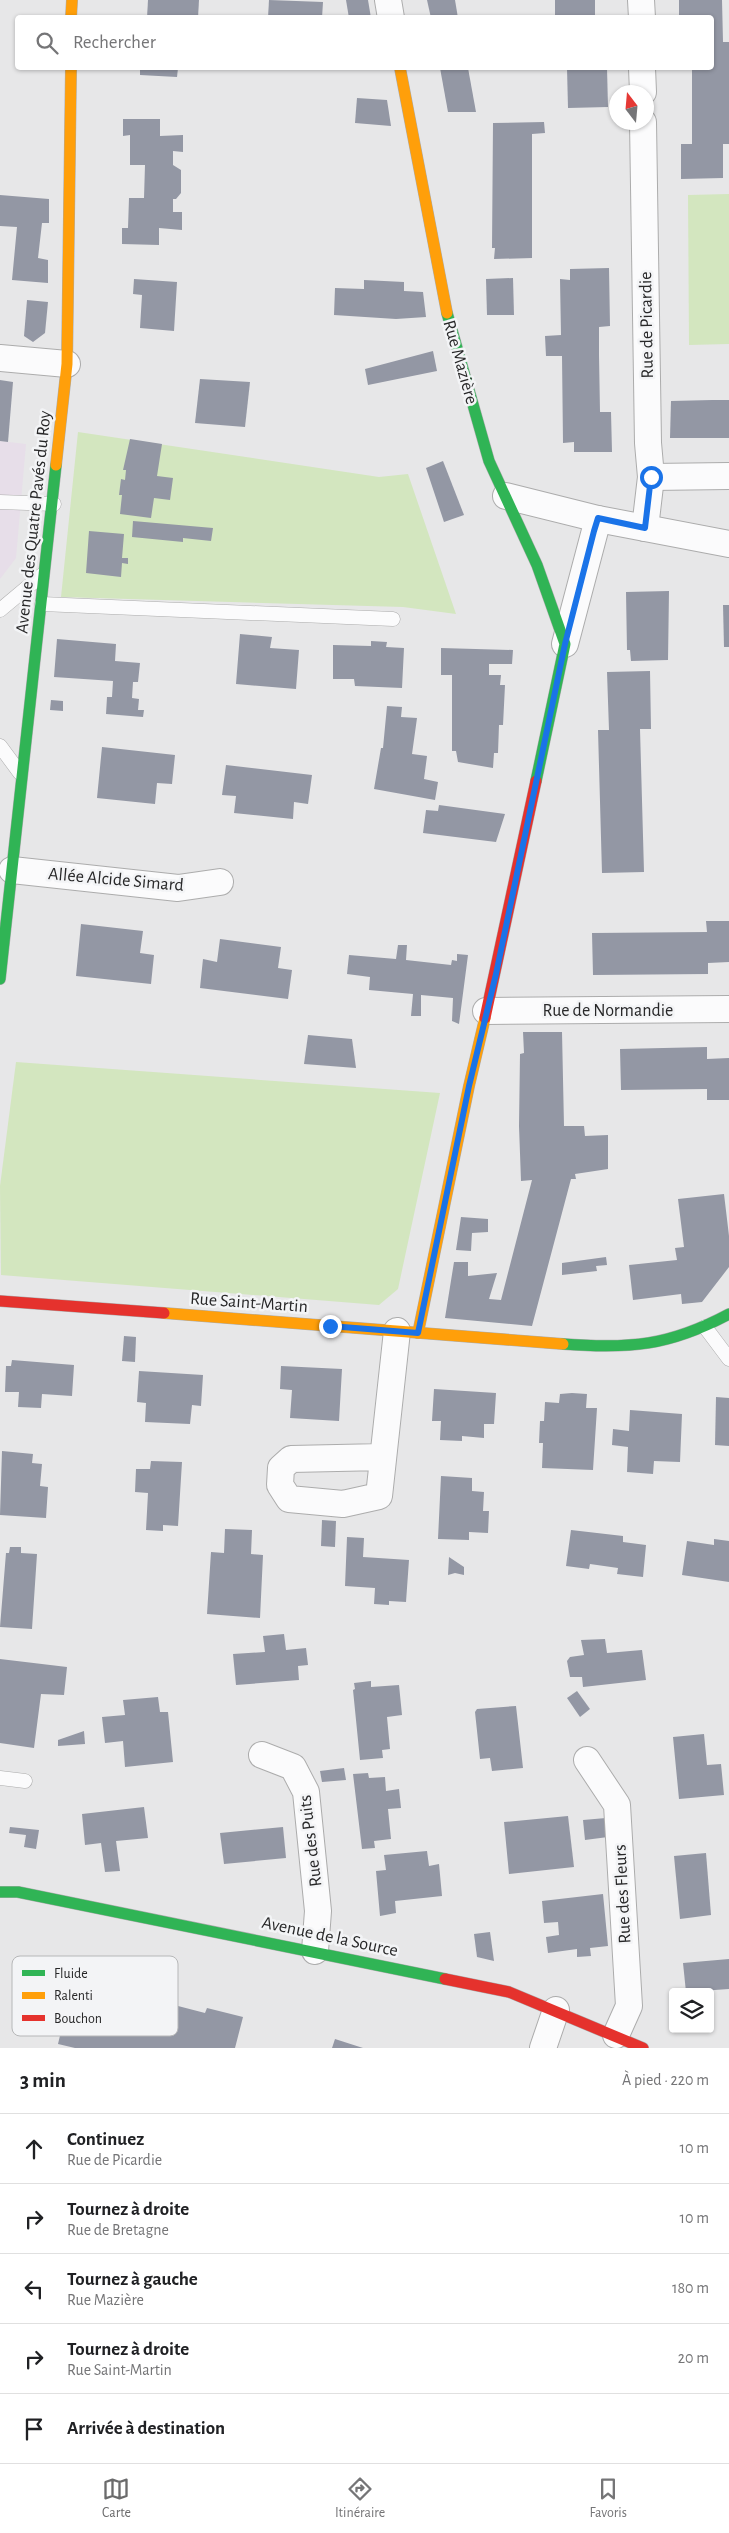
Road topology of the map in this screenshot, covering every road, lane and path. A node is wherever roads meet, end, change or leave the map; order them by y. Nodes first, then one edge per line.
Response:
1 (72, 0) edge
2 (388, 0) edge
3 (641, 0) edge
4 (71, 15) edge
5 (390, 15) edge
6 (642, 15) edge
7 (71, 70) edge
8 (400, 70) edge
9 (642, 70) edge
10 (643, 85) edge
11 (643, 130) edge
12 (0, 358) edge
13 (67, 364) junction
14 (729, 476) edge
15 (651, 477) junction
16 (506, 496) junction
17 (0, 502) edge
18 (54, 504) junction
19 (598, 518) junction
20 (645, 528) junction
21 (729, 544) edge
22 (44, 572) junction
23 (42, 604) junction
24 (0, 610) edge
25 (393, 619) dead end
26 (565, 644) junction
27 (0, 746) edge
28 (23, 776) junction
29 (12, 870) junction
30 (220, 882) dead end
31 (0, 979) edge
32 (729, 1009) edge
33 (486, 1011) junction
34 (0, 1301) edge
35 (729, 1314) edge
36 (706, 1327) junction
37 (408, 1332) junction
38 (729, 1359) edge
39 (383, 1457) dead end
40 (262, 1755) dead end
41 (587, 1760) dead end
42 (0, 1778) edge
43 (25, 1781) dead end
44 (0, 1892) edge
45 (315, 1951) junction
46 (556, 2010) junction
47 (616, 2036) junction
48 (543, 2048) edge
49 (643, 2048) edge

1 - 4 street
2 - 5 street
3 - 6 street
7 - 13 street, Avenue des Quatre Pavés du Roy
8 - 16 street, Rue Mazière
9 - 10 street
11 - 15 street, Rue de Picardie
12 - 13 street
13 - 18 street, Avenue des Quatre Pavés du Roy
14 - 15 street
15 - 20 street, Rue de Picardie
16 - 19 street
16 - 26 street, Rue Mazière
17 - 18 lane
18 - 22 street, Avenue des Quatre Pavés du Roy
19 - 20 street
19 - 26 street
20 - 21 street
22 - 23 street, Avenue des Quatre Pavés du Roy
22 - 24 lane
23 - 25 lane
23 - 28 street, Avenue des Quatre Pavés du Roy
26 - 33 street
27 - 28 lane
28 - 29 street, Avenue des Quatre Pavés du Roy
29 - 30 street, Allée Alcide Simard
29 - 31 street, Avenue des Quatre Pavés du Roy
32 - 33 street, Rue de Normandie
33 - 37 street
34 - 37 street, Rue Saint-Martin
35 - 36 street, Rue Saint-Martin
36 - 37 street, Rue Saint-Martin
36 - 38 lane
37 - 39 street
40 - 45 street, Rue des Puits
41 - 47 street, Rue des Fleurs
42 - 43 lane
44 - 45 street, Avenue de la Source
45 - 46 street, Avenue de la Source
46 - 47 street, Avenue de la Source
46 - 48 street
47 - 49 street, Avenue de la Source

